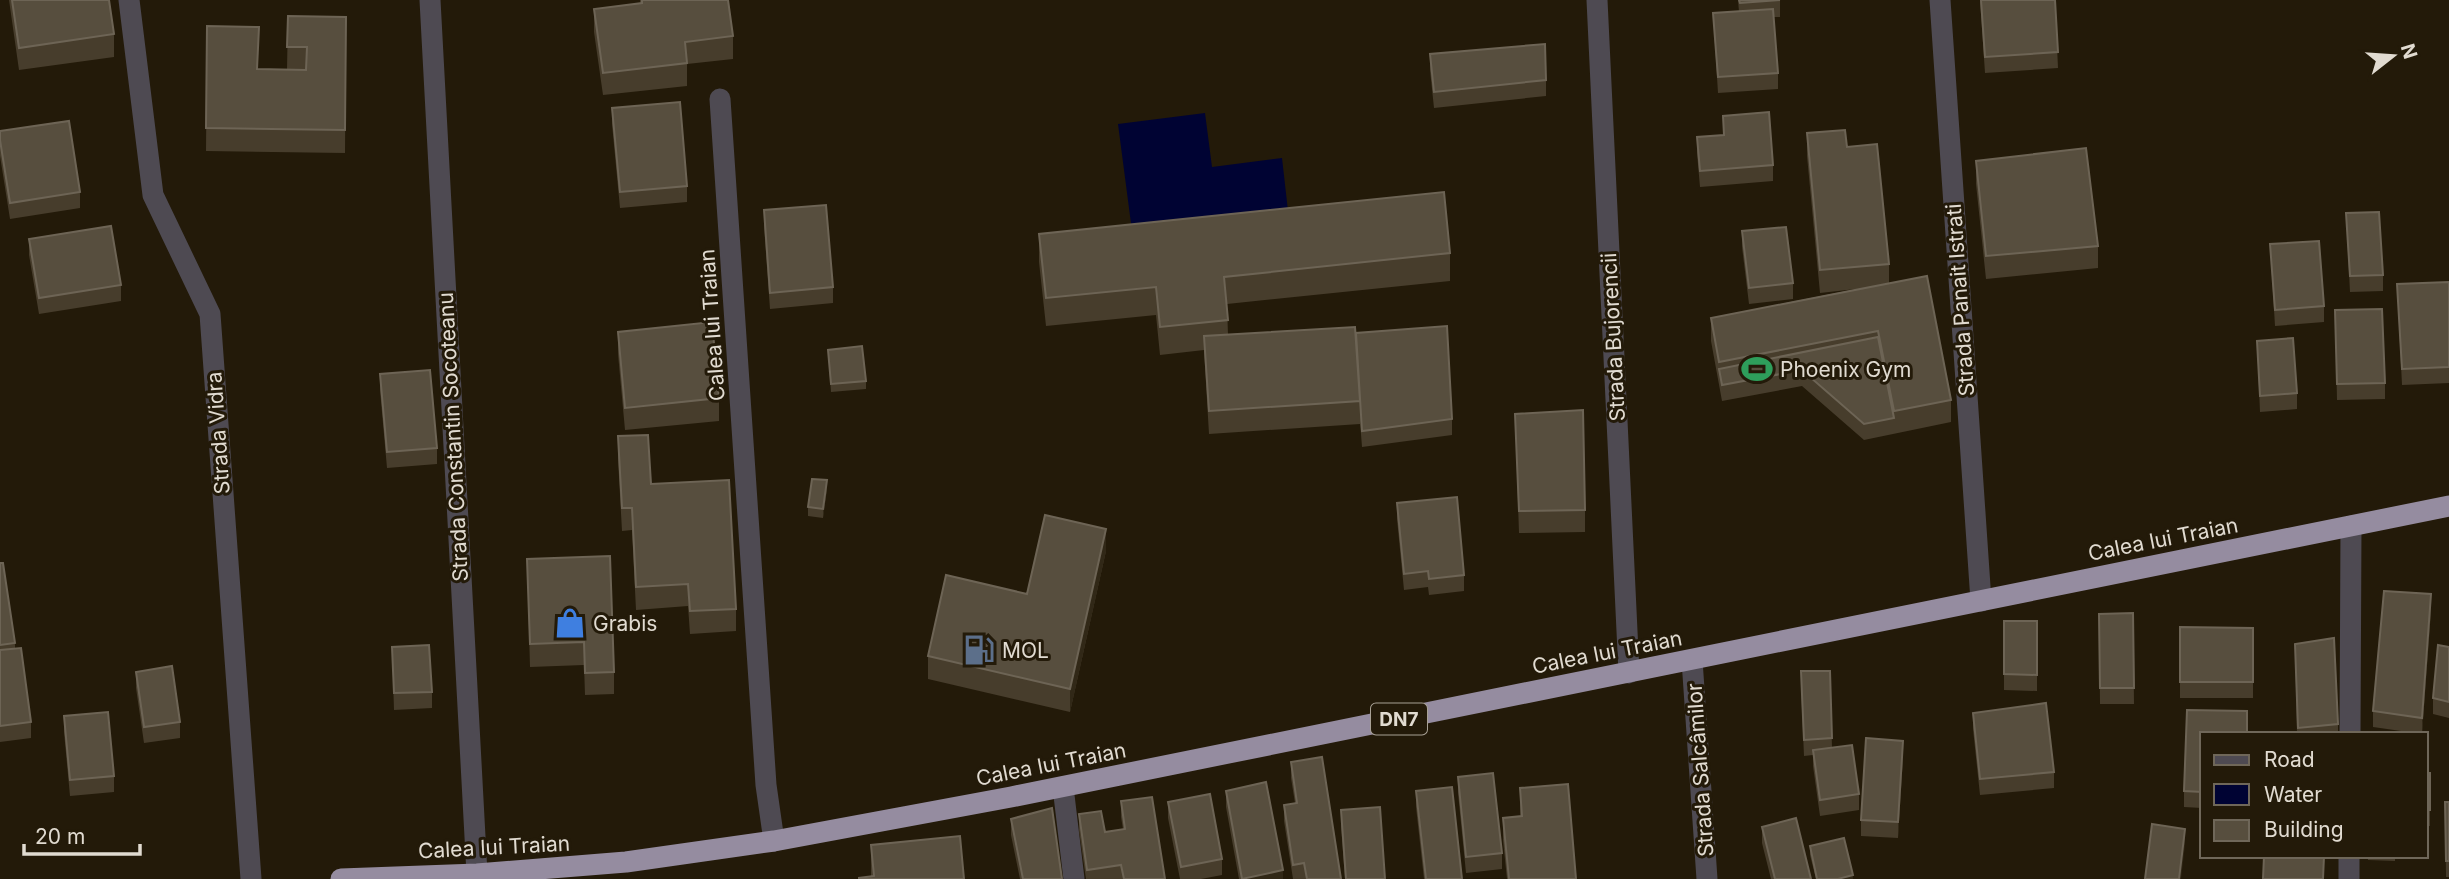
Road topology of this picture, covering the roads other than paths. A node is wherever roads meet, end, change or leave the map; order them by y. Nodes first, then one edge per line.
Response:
1 (129, 0) edge
2 (430, 0) edge
3 (1597, 0) edge
4 (1940, 0) edge
5 (720, 99) dead end
6 (2449, 506) edge
7 (2350, 526) junction
8 (1981, 601) junction
9 (1692, 660) junction
10 (1629, 673) junction
11 (2350, 732) edge
12 (1063, 787) junction
13 (774, 841) junction
14 (2349, 858) edge
15 (477, 874) junction
16 (365, 878) edge
17 (251, 879) edge
18 (341, 879) edge
19 (1074, 879) edge
20 (1707, 879) edge
21 (2349, 879) edge

1 - 17 street, Strada Vidra
2 - 15 street, Strada Constantin Socoteanu
3 - 10 street, Strada Bujorencii
4 - 8 street, Strada Panait Istrati
5 - 13 street, Calea lui Traian
6 - 7 highway, Calea lui Traian / DN7
7 - 8 highway, Calea lui Traian / DN7
7 - 11 street
8 - 9 highway, Calea lui Traian / DN7
9 - 10 highway, Calea lui Traian / DN7
9 - 20 street, Strada Salcâmilor
10 - 12 highway, Calea lui Traian / DN7
12 - 13 highway, Calea lui Traian / DN7
12 - 19 street
13 - 15 highway, Calea lui Traian / DN7
14 - 21 street
15 - 16 highway, Calea lui Traian / DN7
16 - 18 highway, Calea lui Traian / DN7

